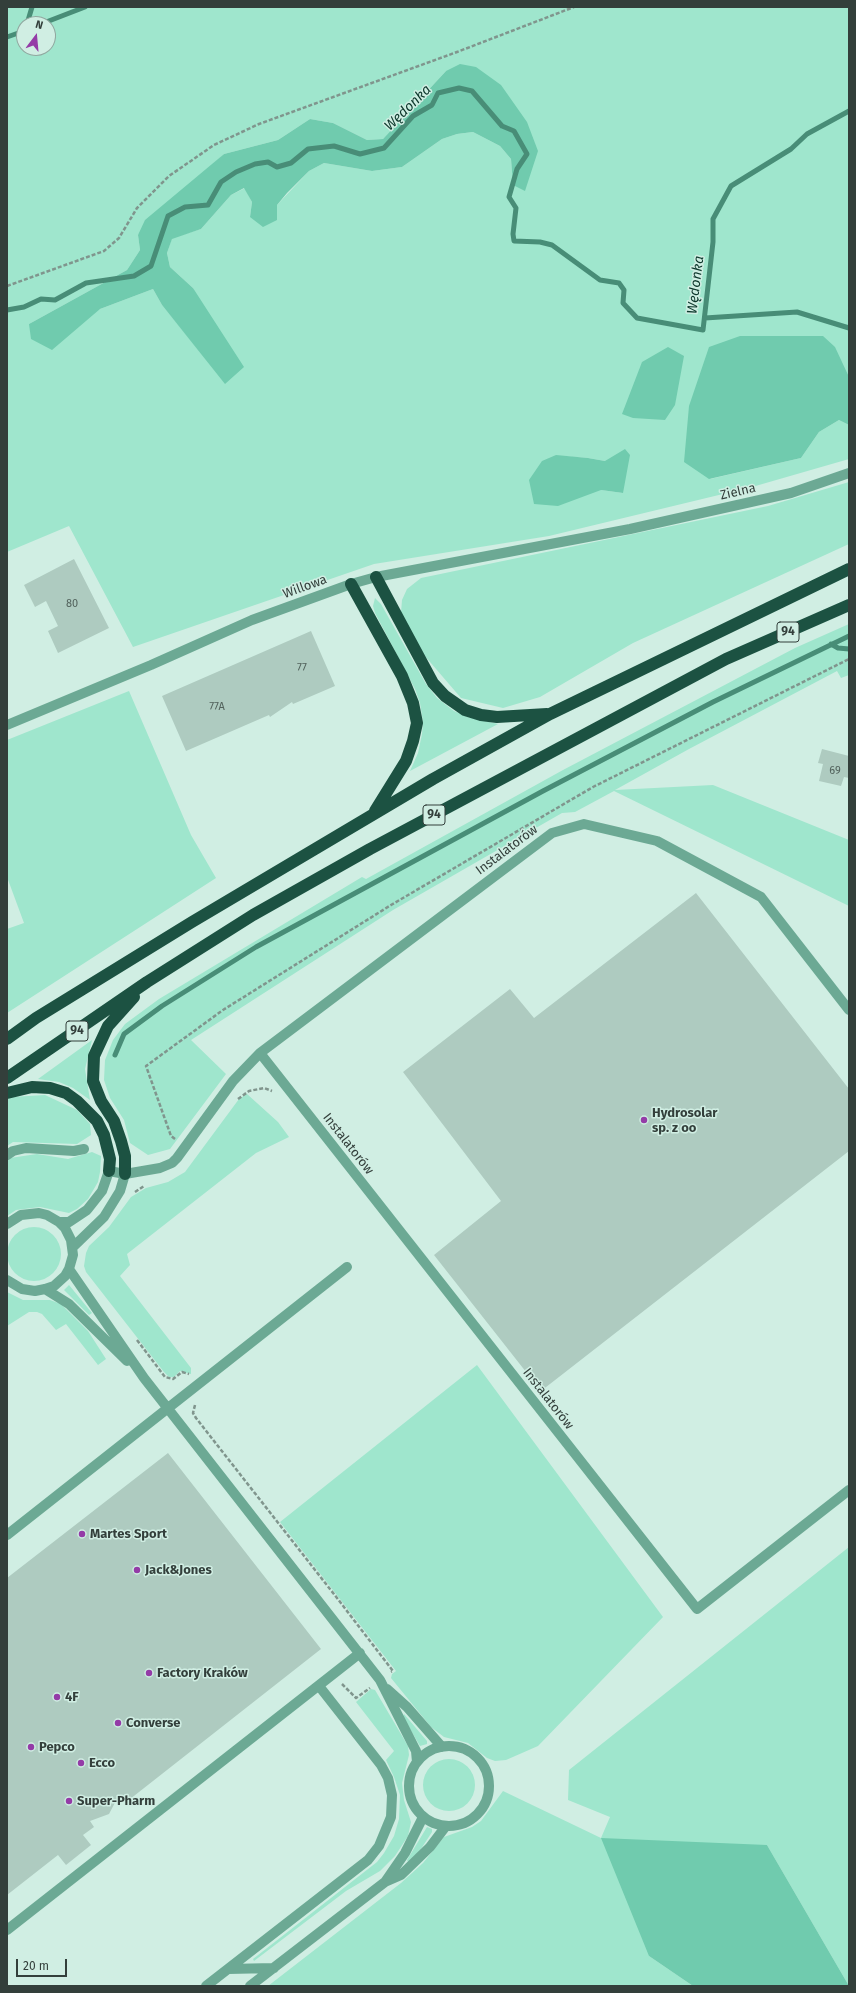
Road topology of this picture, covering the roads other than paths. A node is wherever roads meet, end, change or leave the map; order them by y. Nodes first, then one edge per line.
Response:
1 (849, 473) edge
2 (630, 529) joint
3 (849, 569) edge
4 (376, 577) junction
5 (351, 584) junction
6 (849, 605) edge
7 (550, 714) junction
8 (7, 725) edge
9 (373, 814) junction
10 (147, 982) junction
11 (849, 1010) edge
12 (7, 1039) edge
13 (260, 1053) junction
14 (7, 1078) edge
15 (7, 1093) edge
16 (84, 1149) dead end
17 (7, 1155) edge
18 (109, 1171) junction
19 (125, 1174) junction
20 (59, 1222) junction
21 (7, 1224) edge
22 (73, 1247) junction
23 (347, 1267) dead end
24 (69, 1269) junction
25 (7, 1280) edge
26 (45, 1289) junction
27 (144, 1378) junction
28 (168, 1409) junction
29 (849, 1490) edge
30 (7, 1535) edge
31 (360, 1653) junction
32 (319, 1686) junction
33 (384, 1686) junction
34 (442, 1747) junction
35 (417, 1762) junction
36 (422, 1817) junction
37 (446, 1826) junction
38 (385, 1882) junction
39 (7, 1930) edge
40 (274, 1968) junction
41 (228, 1969) junction
42 (206, 1986) edge
43 (250, 1986) edge

1 - 2 street, Zielna
2 - 4 street, Willowa
3 - 7 highway, 94
4 - 5 street, Willowa
4 - 7 highway
5 - 8 street, Willowa
5 - 9 highway
6 - 10 highway, 94
7 - 9 highway, 94
9 - 12 highway, 94
10 - 14 highway, 94
10 - 19 highway
11 - 13 street, Instalatorów
13 - 19 street, Instalatorów
13 - 29 street, Instalatorów
15 - 18 highway
16 - 17 street
18 - 19 street, Instalatorów
18 - 20 street
19 - 22 street
20 - 21 street
20 - 22 street
22 - 24 street
23 - 28 street
24 - 26 street
24 - 27 street
25 - 26 street
26 - 27 street
27 - 28 street
28 - 30 street
28 - 31 street
31 - 32 street
31 - 33 street
32 - 39 street
32 - 41 street
33 - 34 street
33 - 35 street
34 - 35 street
34 - 37 street
35 - 36 street
36 - 37 street
36 - 38 street
37 - 38 street
38 - 40 street
40 - 41 street
40 - 43 street
41 - 42 street

